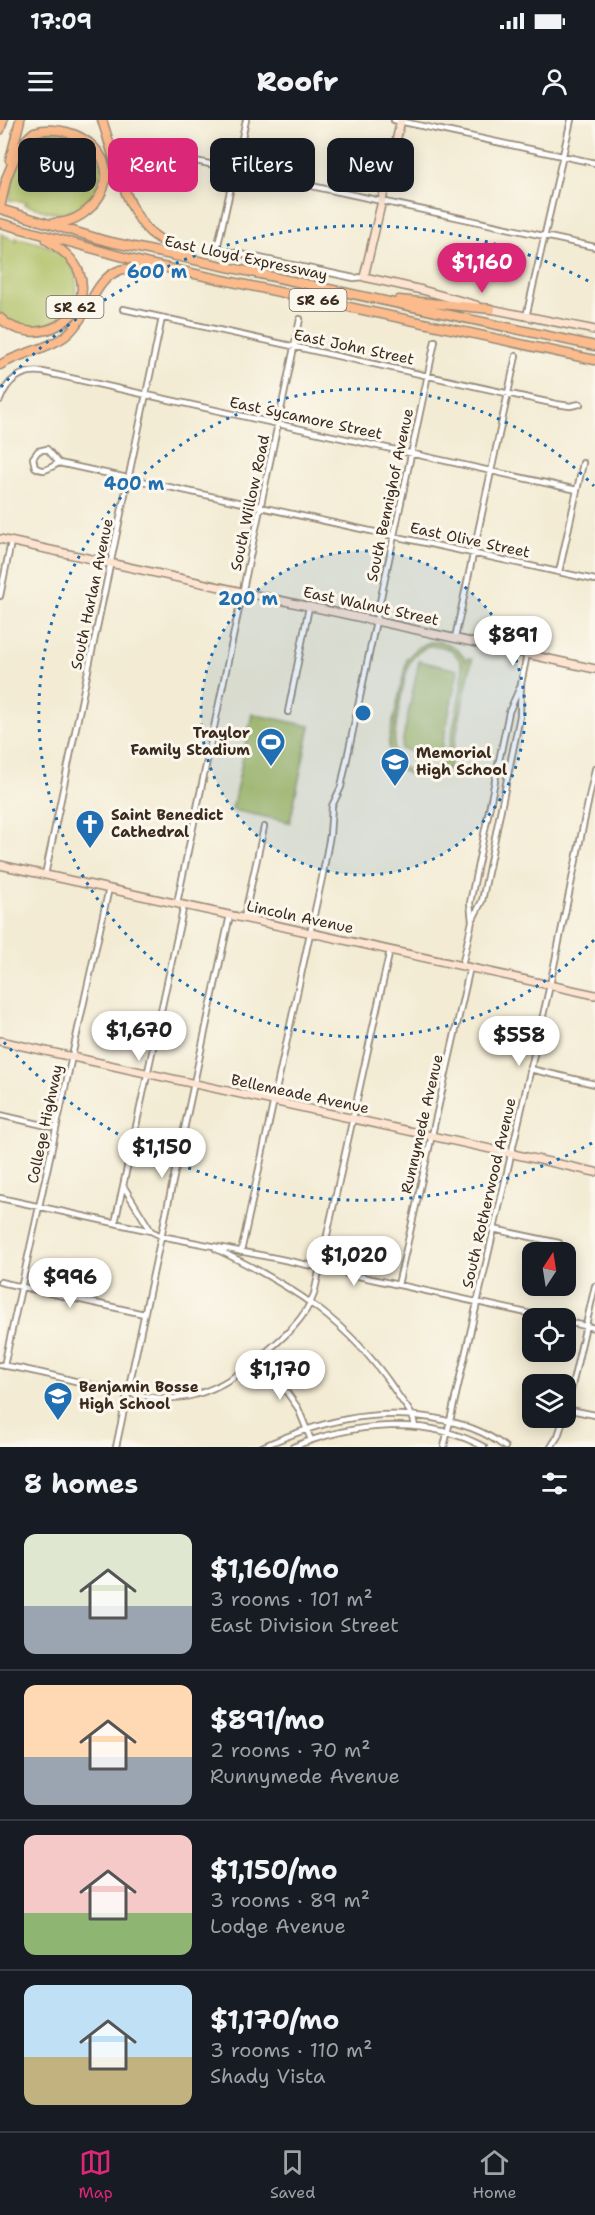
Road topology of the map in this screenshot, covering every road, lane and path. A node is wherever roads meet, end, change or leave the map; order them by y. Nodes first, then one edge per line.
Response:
1 (3, 120) edge
2 (20, 120) edge
3 (102, 120) edge
4 (246, 120) edge
5 (398, 120) edge
6 (571, 120) edge
7 (0, 130) edge
8 (242, 138) edge
9 (563, 156) junction
10 (595, 163) edge
11 (6, 179) junction
12 (315, 186) edge
13 (230, 192) edge
14 (383, 201) junction
15 (0, 208) edge
16 (44, 222) junction
17 (0, 224) edge
18 (42, 236) junction
19 (544, 236) junction
20 (595, 247) edge
21 (198, 261) junction
22 (173, 269) junction
23 (364, 277) junction
24 (379, 300) junction
25 (123, 309) dead end
26 (491, 309) junction
27 (526, 317) junction
28 (0, 318) edge
29 (162, 318) junction
30 (300, 319) dead end
31 (595, 330) edge
32 (435, 341) dead end
33 (595, 346) edge
34 (295, 347) junction
35 (516, 357) dead end
36 (595, 360) edge
37 (0, 365) edge
38 (427, 375) junction
39 (508, 393) junction
40 (146, 396) junction
41 (0, 400) edge
42 (580, 404) dead end
43 (278, 425) junction
44 (411, 453) junction
45 (59, 463) junction
46 (583, 463) dead end
47 (491, 471) junction
48 (129, 479) junction
49 (577, 490) junction
50 (261, 508) junction
51 (394, 536) junction
52 (0, 539) edge
53 (11, 542) junction
54 (474, 554) junction
55 (111, 563) junction
56 (559, 572) junction
57 (595, 580) edge
58 (243, 592) junction
59 (0, 596) edge
60 (309, 607) junction
61 (375, 621) junction
62 (455, 638) junction
63 (527, 654) junction
64 (595, 669) edge
65 (521, 684) junction
66 (288, 712) dead end
67 (595, 769) edge
68 (264, 827) dead end
69 (0, 865) edge
70 (45, 874) junction
71 (109, 888) junction
72 (181, 904) junction
73 (230, 915) junction
74 (244, 918) junction
75 (472, 921) junction
76 (310, 933) junction
77 (390, 950) junction
78 (466, 966) junction
79 (550, 985) junction
80 (595, 995) edge
81 (0, 1041) edge
82 (72, 1057) junction
83 (530, 1069) junction
84 (148, 1074) junction
85 (195, 1084) junction
86 (595, 1084) edge
87 (273, 1101) junction
88 (0, 1115) edge
89 (352, 1119) junction
90 (56, 1128) junction
91 (432, 1136) junction
92 (511, 1154) junction
93 (595, 1172) edge
94 (124, 1187) junction
95 (0, 1198) edge
96 (39, 1207) junction
97 (115, 1223) junction
98 (493, 1229) junction
99 (151, 1231) junction
100 (161, 1236) junction
101 (554, 1242) edge
102 (211, 1247) junction
103 (241, 1252) junction
104 (320, 1268) junction
105 (0, 1282) edge
106 (398, 1285) junction
107 (595, 1286) edge
108 (22, 1287) junction
109 (476, 1302) junction
110 (311, 1303) junction
111 (522, 1312) edge
112 (144, 1314) junction
113 (576, 1324) edge
114 (586, 1326) junction
115 (595, 1328) edge
116 (261, 1356) junction
117 (2, 1366) edge
118 (575, 1374) edge
119 (127, 1393) junction
120 (576, 1412) edge
121 (414, 1415) junction
122 (595, 1415) edge
123 (450, 1421) junction
124 (414, 1427) junction
125 (307, 1428) junction
126 (561, 1428) edge
127 (447, 1433) junction
128 (310, 1440) junction
129 (116, 1447) edge
130 (262, 1447) edge
131 (293, 1447) edge
132 (444, 1447) edge
133 (484, 1447) edge
134 (505, 1447) edge
135 (551, 1447) edge

1 - 7 highway
2 - 11 highway
3 - 21 highway, SR 66
4 - 8 street
5 - 9 street
5 - 14 street
6 - 9 street
9 - 10 street
9 - 19 street
11 - 15 highway
11 - 16 highway
12 - 14 street
13 - 23 street
14 - 19 street
14 - 23 street
15 - 16 highway, East Lloyd Expressway
16 - 21 highway, East Lloyd Expressway
17 - 18 highway, East Lloyd Expressway / SR 62
18 - 22 highway, East Lloyd Expressway / SR 66
18 - 28 highway, SR 62
19 - 20 street
19 - 27 street
21 - 24 highway, East Lloyd Expressway / SR 66
22 - 36 highway, East Lloyd Expressway / SR 66
22 - 37 highway
23 - 26 street
24 - 26 highway
24 - 33 highway, East Lloyd Expressway / SR 66
25 - 29 street, East John Street
26 - 27 street
27 - 31 street
29 - 34 street, East John Street
29 - 40 street, South Harlan Avenue
30 - 34 street, South Willow Road
32 - 38 street, South Bennighof Avenue
34 - 38 street, East John Street
34 - 43 street, South Willow Road
35 - 39 street
38 - 39 street, East John Street
38 - 44 street, South Bennighof Avenue
39 - 42 street, East John Street
39 - 47 street
40 - 41 street, East Sycamore Street
40 - 43 street, East Sycamore Street
40 - 48 street, South Harlan Avenue
43 - 44 street, East Sycamore Street
43 - 50 street, South Willow Road
44 - 47 street, East Sycamore Street
44 - 51 street, South Bennighof Avenue
45 - 45 street
45 - 48 street, East Olive Street
46 - 49 street
47 - 49 street, East Sycamore Street
47 - 54 street
48 - 50 street, East Olive Street
48 - 55 street, South Harlan Avenue
49 - 56 street
50 - 51 street, East Olive Street
50 - 58 street, South Willow Road
51 - 54 street, East Olive Street
51 - 61 street, South Bennighof Avenue
52 - 53 street, East Walnut Street
53 - 55 street, East Walnut Street
53 - 59 street
54 - 56 street, East Olive Street
54 - 62 street
55 - 58 street, East Walnut Street
55 - 70 street, South Harlan Avenue
56 - 57 street, East Olive Street
58 - 60 street, East Walnut Street
58 - 72 street, South Willow Road
60 - 61 street, East Walnut Street
60 - 66 street
61 - 62 street, East Walnut Street
61 - 76 street, South Bennighof Avenue
62 - 63 street, East Walnut Street
63 - 64 street, East Walnut Street
63 - 65 street, Runnymede Avenue
65 - 75 street, Runnymede Avenue
65 - 75 street, Runnymede Avenue
67 - 79 street, South Rotherwood Avenue
68 - 74 street
69 - 70 street, Lincoln Avenue
70 - 71 street, Lincoln Avenue
71 - 72 street, Lincoln Avenue
71 - 82 street, College Highway
72 - 73 street, Lincoln Avenue
72 - 84 street, South Willow Road
73 - 74 street, Lincoln Avenue
73 - 85 street
74 - 76 street, Lincoln Avenue
75 - 78 street, Runnymede Avenue
76 - 77 street, Lincoln Avenue
76 - 87 street, South Bennighof Avenue
77 - 78 street, Lincoln Avenue
77 - 89 street
78 - 79 street, Lincoln Avenue
78 - 91 street, Runnymede Avenue
79 - 80 street, Lincoln Avenue
79 - 83 street, South Rotherwood Avenue
81 - 82 street, Bellemeade Avenue
82 - 84 street, Bellemeade Avenue
82 - 90 street, College Highway
83 - 86 street
83 - 92 street, South Rotherwood Avenue
84 - 85 street, Bellemeade Avenue
84 - 94 street, South Willow Road
85 - 87 street, Bellemeade Avenue
85 - 100 street
87 - 89 street, Bellemeade Avenue
87 - 103 street, South Bennighof Avenue
88 - 90 street
89 - 91 street, Bellemeade Avenue
89 - 104 street
90 - 96 street, College Highway
91 - 92 street, Bellemeade Avenue
91 - 106 street, Runnymede Avenue
92 - 93 street, Bellemeade Avenue
92 - 98 street, South Rotherwood Avenue
94 - 97 street, South Willow Road
94 - 99 street
95 - 96 street
96 - 97 street
96 - 108 street, College Highway
97 - 99 street
98 - 101 street
98 - 109 street, South Rotherwood Avenue
99 - 100 street
100 - 102 street
100 - 112 street
102 - 103 street
102 - 110 street
103 - 104 street
104 - 106 street
104 - 110 street
105 - 108 street
106 - 109 street
107 - 114 street
108 - 112 street
108 - 117 street, College Highway
109 - 111 street
109 - 123 street, South Rotherwood Avenue
110 - 116 street
110 - 121 street
112 - 119 street
113 - 114 street
114 - 115 street
114 - 118 street
116 - 119 street
116 - 125 street
117 - 119 street
119 - 129 street
120 - 122 street
121 - 123 street
121 - 124 street
121 - 125 street
123 - 127 street, South Rotherwood Avenue
123 - 134 street
124 - 127 street
124 - 128 street
125 - 128 street
125 - 130 street
126 - 135 street
127 - 132 street, South Rotherwood Avenue
127 - 133 street
128 - 131 street

